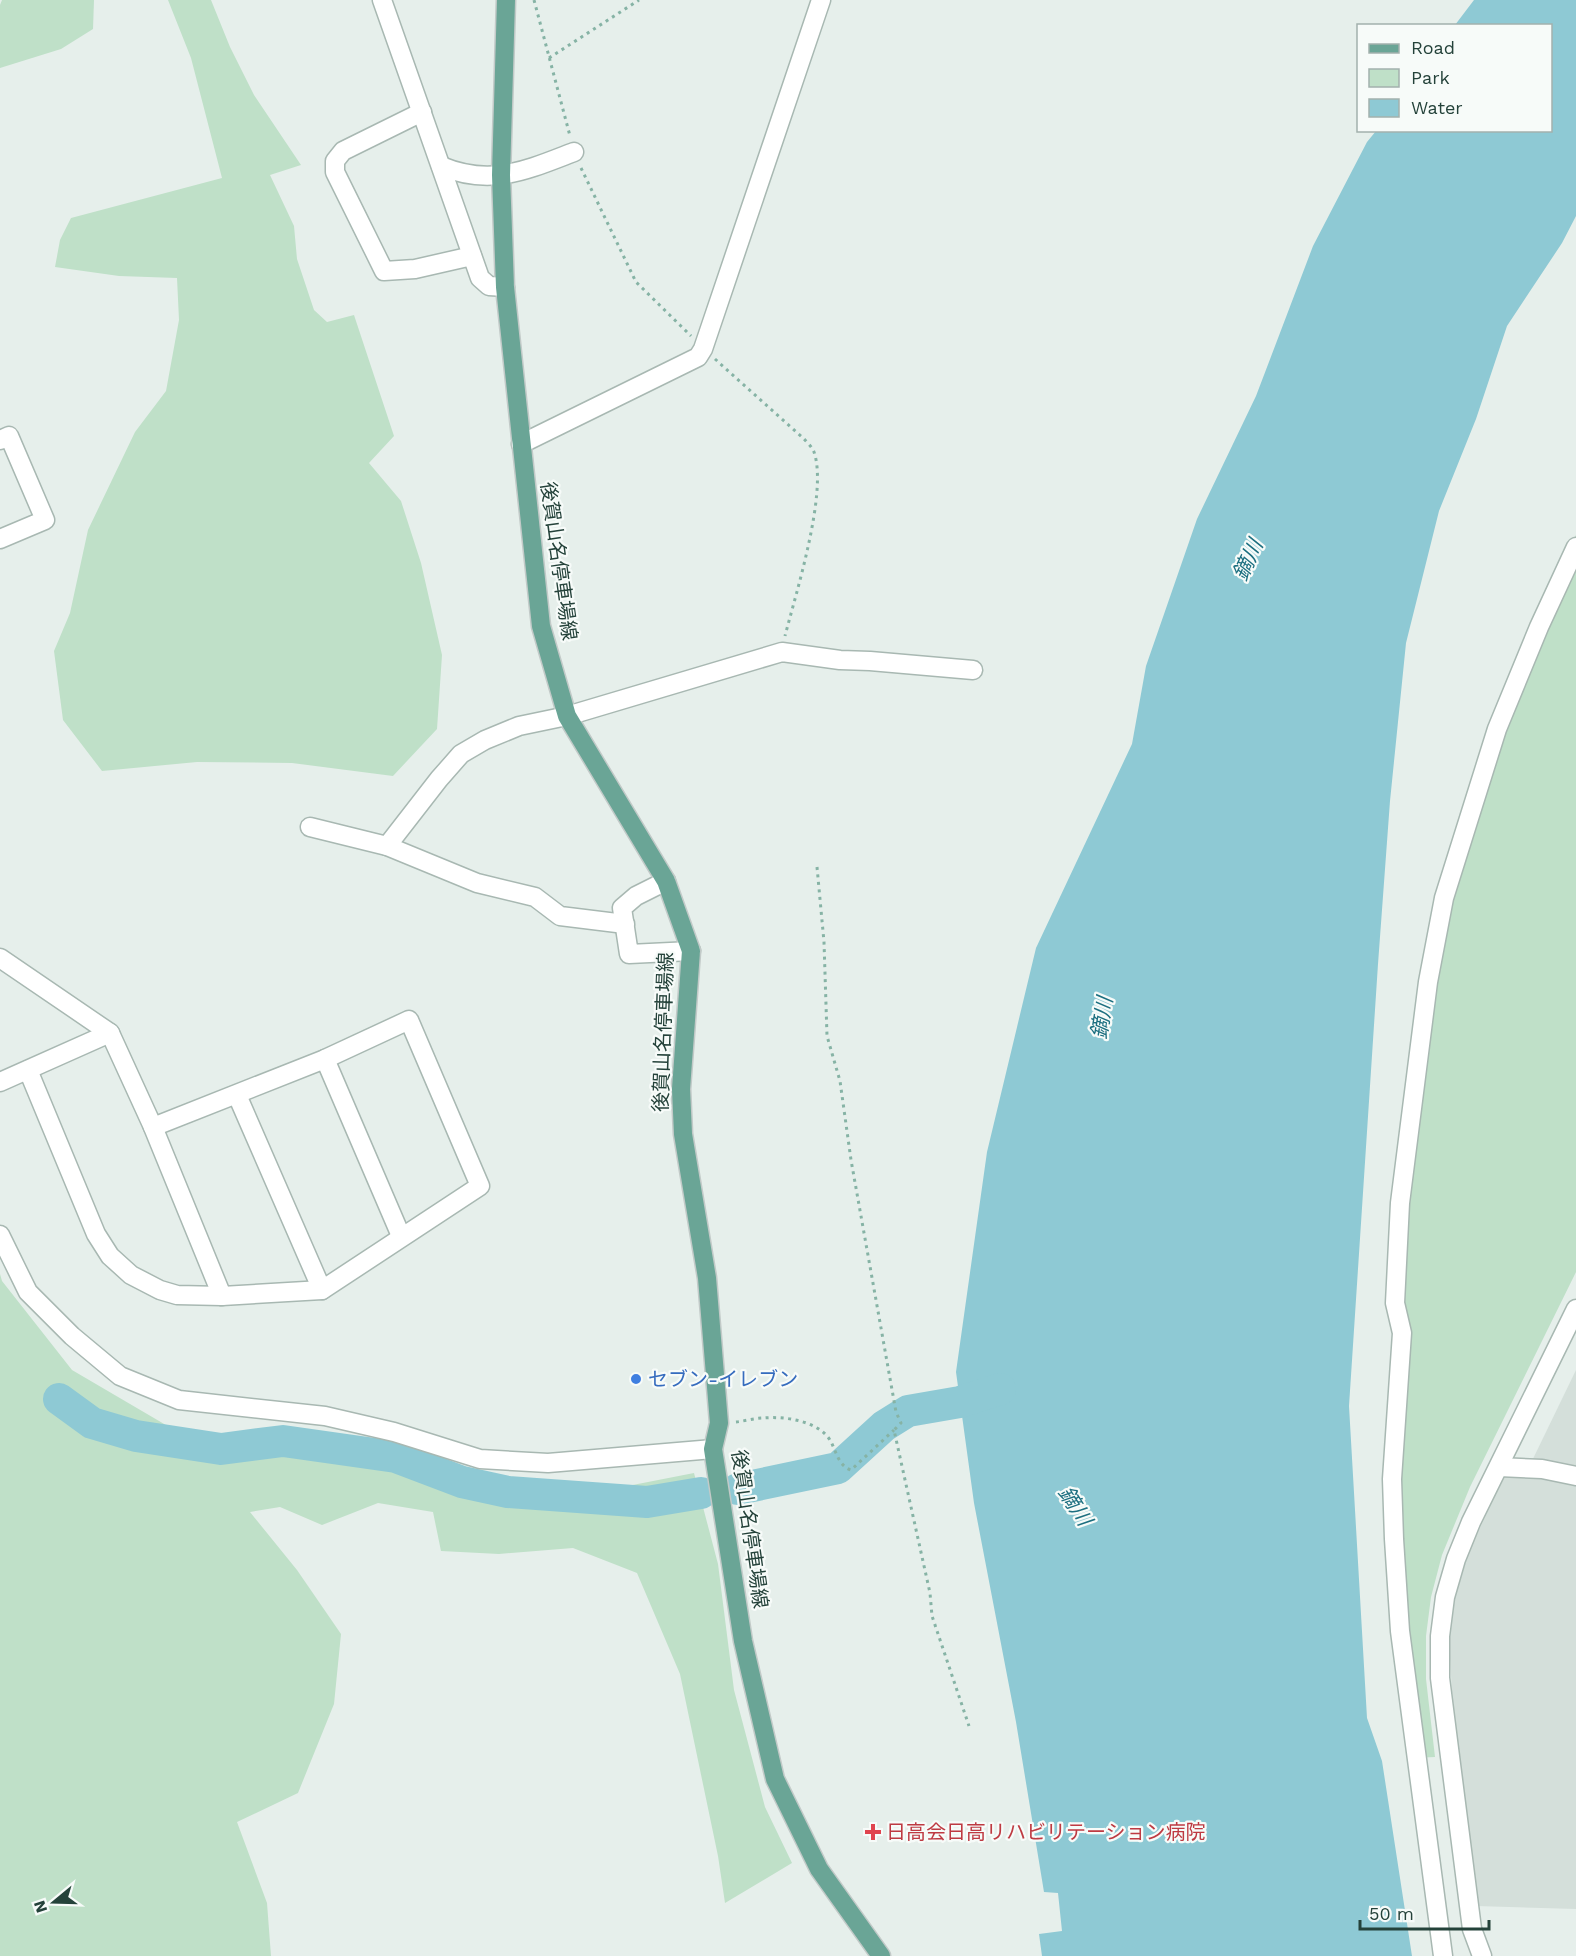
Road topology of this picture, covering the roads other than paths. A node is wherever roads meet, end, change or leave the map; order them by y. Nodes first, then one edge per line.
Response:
1 (382, 0) edge
2 (506, 0) edge
3 (821, 0) edge
4 (422, 112) junction
5 (574, 152) road end
6 (441, 166) junction
7 (501, 175) junction
8 (472, 256) junction
9 (505, 287) junction
10 (0, 440) edge
11 (522, 444) junction
12 (0, 539) edge
13 (1576, 547) edge
14 (973, 670) dead end
15 (567, 716) junction
16 (310, 827) dead end
17 (387, 846) junction
18 (666, 881) junction
19 (625, 924) junction
20 (691, 951) junction
21 (0, 958) edge
22 (110, 1033) junction
23 (325, 1059) junction
24 (28, 1070) junction
25 (0, 1082) edge
26 (237, 1095) junction
27 (153, 1127) junction
28 (0, 1235) edge
29 (401, 1236) junction
30 (322, 1290) junction
31 (222, 1296) junction
32 (1576, 1309) edge
33 (714, 1449) junction
34 (1499, 1467) junction
35 (1576, 1476) edge
36 (1451, 1765) junction
37 (1419, 1770) junction
38 (881, 1956) edge
39 (1443, 1956) edge
40 (1482, 1956) edge

1 - 4 street
2 - 7 main road, 後賀山名停車場線
3 - 11 street
4 - 6 street
4 - 8 street
5 - 7 street
6 - 7 street
6 - 8 street
7 - 9 main road, 後賀山名停車場線
8 - 9 street
9 - 11 main road, 後賀山名停車場線
10 - 12 street
11 - 15 main road, 後賀山名停車場線
13 - 37 street
14 - 15 street
15 - 17 street
15 - 18 main road, 後賀山名停車場線
16 - 17 street
17 - 19 street
18 - 19 street
18 - 20 main road, 後賀山名停車場線
19 - 20 street
20 - 33 main road, 後賀山名停車場線
21 - 22 street
22 - 24 street
22 - 27 street
23 - 26 street
23 - 29 street
23 - 29 street
24 - 25 street
24 - 31 street
26 - 27 street
26 - 30 street
27 - 31 street
28 - 33 street
29 - 30 street
30 - 31 street
32 - 34 street
33 - 38 main road, 後賀山名停車場線
34 - 35 street
34 - 36 street
36 - 37 street
36 - 40 street
37 - 39 street

